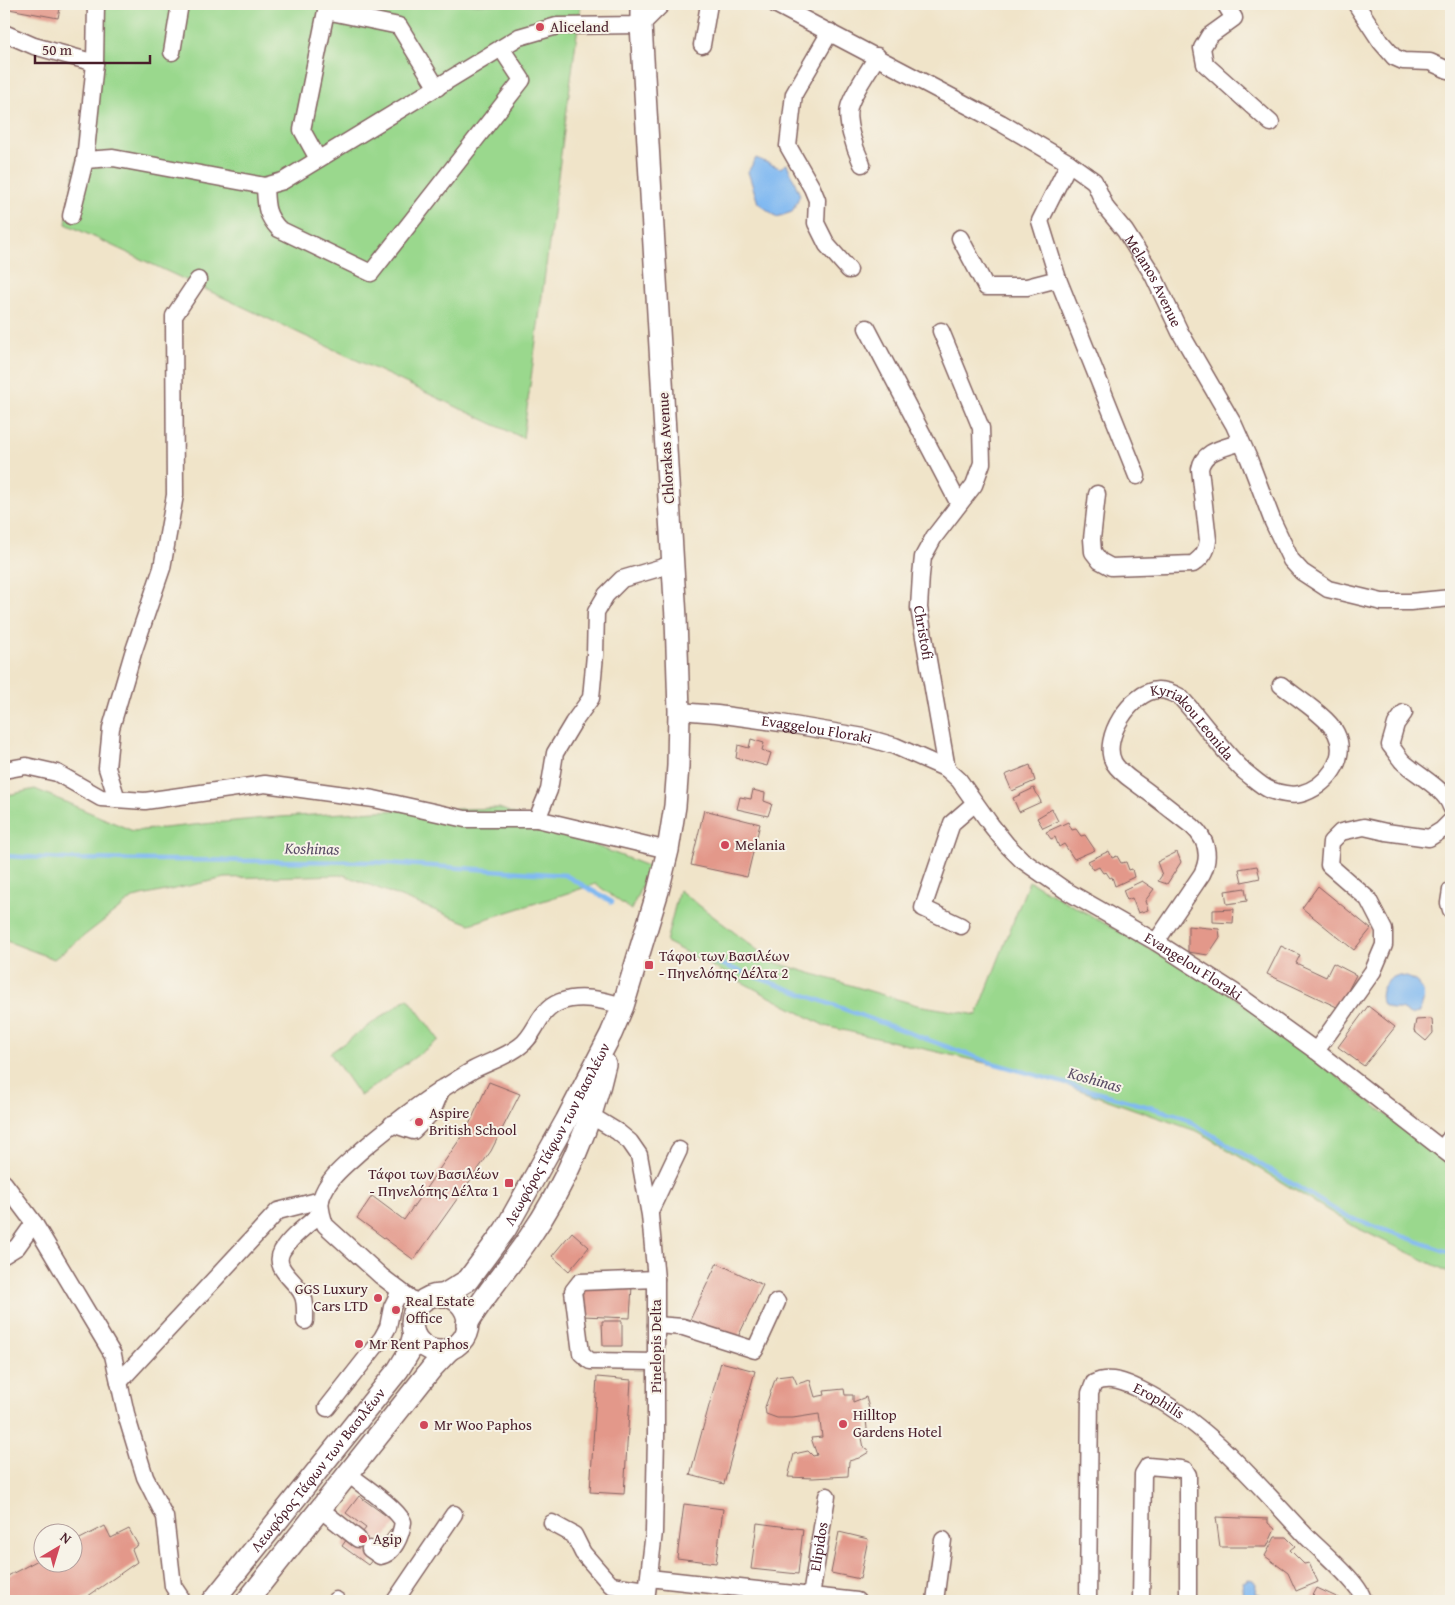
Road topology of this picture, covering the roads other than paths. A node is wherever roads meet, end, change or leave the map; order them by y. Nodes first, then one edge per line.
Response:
1 (96, 4) edge
2 (178, 4) edge
3 (662, 4) edge
4 (709, 4) edge
5 (775, 4) edge
6 (1225, 4) edge
7 (1356, 4) edge
8 (641, 14) edge
9 (830, 32) junction
10 (4, 33) edge
11 (702, 45) dead end
12 (501, 48) junction
13 (172, 52) dead end
14 (877, 56) junction
15 (95, 63) junction
16 (1448, 70) dead end
17 (437, 88) junction
18 (1271, 123) dead end
19 (318, 159) junction
20 (86, 160) junction
21 (1070, 163) junction
22 (862, 164) dead end
23 (264, 186) junction
24 (71, 216) dead end
25 (960, 238) dead end
26 (849, 270) dead end
27 (1058, 279) junction
28 (198, 280) dead end
29 (867, 328) dead end
30 (941, 331) dead end
31 (1241, 442) junction
32 (1137, 476) dead end
33 (1097, 494) dead end
34 (959, 504) junction
35 (673, 564) junction
36 (1451, 598) edge
37 (1281, 685) dead end
38 (679, 711) junction
39 (1404, 713) dead end
40 (947, 769) junction
41 (4, 770) edge
42 (117, 799) junction
43 (975, 803) junction
44 (1451, 807) edge
45 (537, 819) junction
46 (1451, 821) edge
47 (668, 850) junction
48 (1451, 890) edge
49 (658, 891) joint
50 (1451, 910) edge
51 (961, 926) dead end
52 (1156, 942) junction
53 (623, 1006) junction
54 (612, 1034) junction
55 (1316, 1051) junction
56 (590, 1115) junction
57 (1448, 1147) edge
58 (679, 1150) dead end
59 (4, 1183) edge
60 (321, 1206) junction
61 (650, 1211) junction
62 (34, 1223) junction
63 (4, 1255) edge
64 (656, 1279) junction
65 (400, 1291) junction
66 (442, 1296) junction
67 (777, 1302) dead end
68 (419, 1305) junction
69 (305, 1321) dead end
70 (467, 1324) junction
71 (656, 1325) junction
72 (414, 1334) junction
73 (450, 1349) junction
74 (656, 1362) junction
75 (119, 1382) junction
76 (327, 1408) dead end
77 (348, 1474) junction
78 (827, 1496) dead end
79 (320, 1509) junction
80 (454, 1514) dead end
81 (552, 1523) dead end
82 (943, 1540) dead end
83 (647, 1590) edge
84 (811, 1596) junction
85 (398, 1600) edge
86 (183, 1601) edge
87 (213, 1601) edge
88 (247, 1601) edge
89 (857, 1601) edge
90 (935, 1601) edge
91 (1088, 1601) edge
92 (1141, 1601) edge
93 (1188, 1601) edge
94 (1363, 1601) edge

1 - 15 street
2 - 13 street
3 - 8 street
4 - 11 street
5 - 9 street, Melanos Avenue
6 - 18 street
7 - 16 street
8 - 12 street
8 - 35 main road, Chlorakas Avenue
9 - 14 street, Melanos Avenue
9 - 26 street
10 - 15 street
12 - 17 street
12 - 23 street
14 - 21 street, Melanos Avenue
14 - 22 street
15 - 20 street
17 - 19 street
17 - 19 street
19 - 23 street
20 - 23 street
20 - 24 street
21 - 27 street
21 - 31 street, Melanos Avenue
25 - 27 street
27 - 32 street
28 - 42 street
29 - 34 street
30 - 34 street, Christofi
31 - 33 street
31 - 36 street, Melanos Avenue
34 - 40 street, Christofi
35 - 38 main road, Chlorakas Avenue
35 - 45 street
37 - 52 street, Kyriakou Leonida
38 - 40 street, Evaggelou Floraki
38 - 47 main road, Chlorakas Avenue
39 - 44 street
40 - 43 street, Evangelou Floraki
41 - 42 street
42 - 45 street
43 - 51 street
43 - 52 street, Evangelou Floraki
45 - 47 street
46 - 55 street
47 - 49 main road, Chlorakas Avenue
48 - 50 street
49 - 53 main road, Λεωφόρος Τάφων των Βασιλέων
52 - 55 street, Evangelou Floraki
53 - 54 main road, Λεωφόρος Τάφων των Βασιλέων
53 - 60 street
54 - 56 main road, Λεωφόρος Τάφων των Βασιλέων
54 - 66 main road, Λεωφόρος Τάφων των Βασιλέων
55 - 57 street, Evangelou Floraki
56 - 61 street, Pinelopis Delta
56 - 70 main road, Λεωφόρος Τάφων των Βασιλέων
58 - 61 street
59 - 62 street
60 - 65 street
60 - 69 street
60 - 75 street
61 - 64 street, Pinelopis Delta
62 - 63 street
62 - 75 street
64 - 71 street, Pinelopis Delta
64 - 74 street
65 - 68 street
65 - 76 street
66 - 68 main road
66 - 70 main road
67 - 71 street
68 - 72 main road
70 - 73 main road
71 - 74 street, Pinelopis Delta
72 - 73 main road
72 - 87 main road, Λεωφόρος Τάφων των Βασιλέων
73 - 77 main road, Λεωφόρος Τάφων των Βασιλέων
74 - 83 street, Pinelopis Delta
75 - 86 street
77 - 79 main road, Λεωφόρος Τάφων των Βασιλέων
77 - 79 street
78 - 84 street, Elipidos
79 - 88 main road, Λεωφόρος Τάφων των Βασιλέων
80 - 85 street
81 - 83 street
82 - 90 street
83 - 84 street
84 - 89 street
91 - 94 street, Erophilis
92 - 93 street

